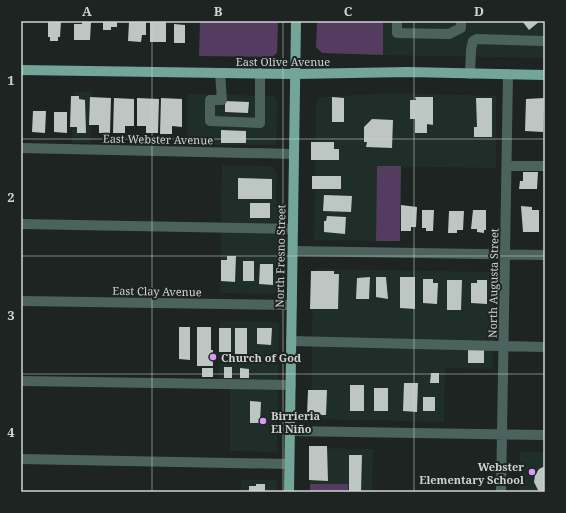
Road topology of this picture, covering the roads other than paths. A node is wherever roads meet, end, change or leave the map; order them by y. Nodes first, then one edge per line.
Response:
1 (296, 21) edge
2 (398, 21) edge
3 (461, 21) edge
4 (545, 40) edge
5 (21, 70) edge
6 (220, 73) junction
7 (260, 73) junction
8 (295, 74) junction
9 (470, 74) junction
10 (508, 74) junction
11 (545, 75) edge
12 (21, 148) edge
13 (294, 154) junction
14 (507, 166) junction
15 (545, 166) edge
16 (21, 224) edge
17 (293, 229) junction
18 (293, 251) junction
19 (505, 254) junction
20 (545, 255) edge
21 (21, 301) edge
22 (292, 305) junction
23 (291, 341) junction
24 (503, 346) junction
25 (545, 347) edge
26 (21, 381) edge
27 (291, 385) junction
28 (290, 431) junction
29 (502, 434) junction
30 (545, 435) edge
31 (21, 458) edge
32 (289, 464) junction
33 (289, 492) edge
34 (501, 492) edge

1 - 8 main road, North Fresno Street
2 - 3 street
4 - 9 street
5 - 6 main road, East Olive Avenue
6 - 7 main road, East Olive Avenue
6 - 7 street
7 - 8 main road, East Olive Avenue
8 - 9 main road, East Olive Avenue
8 - 13 main road, North Fresno Street
9 - 10 main road, East Olive Avenue
10 - 11 main road, East Olive Avenue
10 - 14 street, North Augusta Street
12 - 13 street, East Webster Avenue
13 - 17 main road, North Fresno Street
14 - 15 street
14 - 19 street, North Augusta Street
16 - 17 street
17 - 18 main road, North Fresno Street
18 - 19 street
18 - 22 main road, North Fresno Street
19 - 20 street
19 - 24 street, North Augusta Street
21 - 22 street, East Clay Avenue
22 - 23 main road, North Fresno Street
23 - 24 street
23 - 27 main road, North Fresno Street
24 - 25 street
24 - 29 street, North Augusta Street
26 - 27 street
27 - 28 main road, North Fresno Street
28 - 29 street
28 - 32 main road, North Fresno Street
29 - 30 street
29 - 34 street, North Augusta Street
31 - 32 street
32 - 33 main road, North Fresno Street

